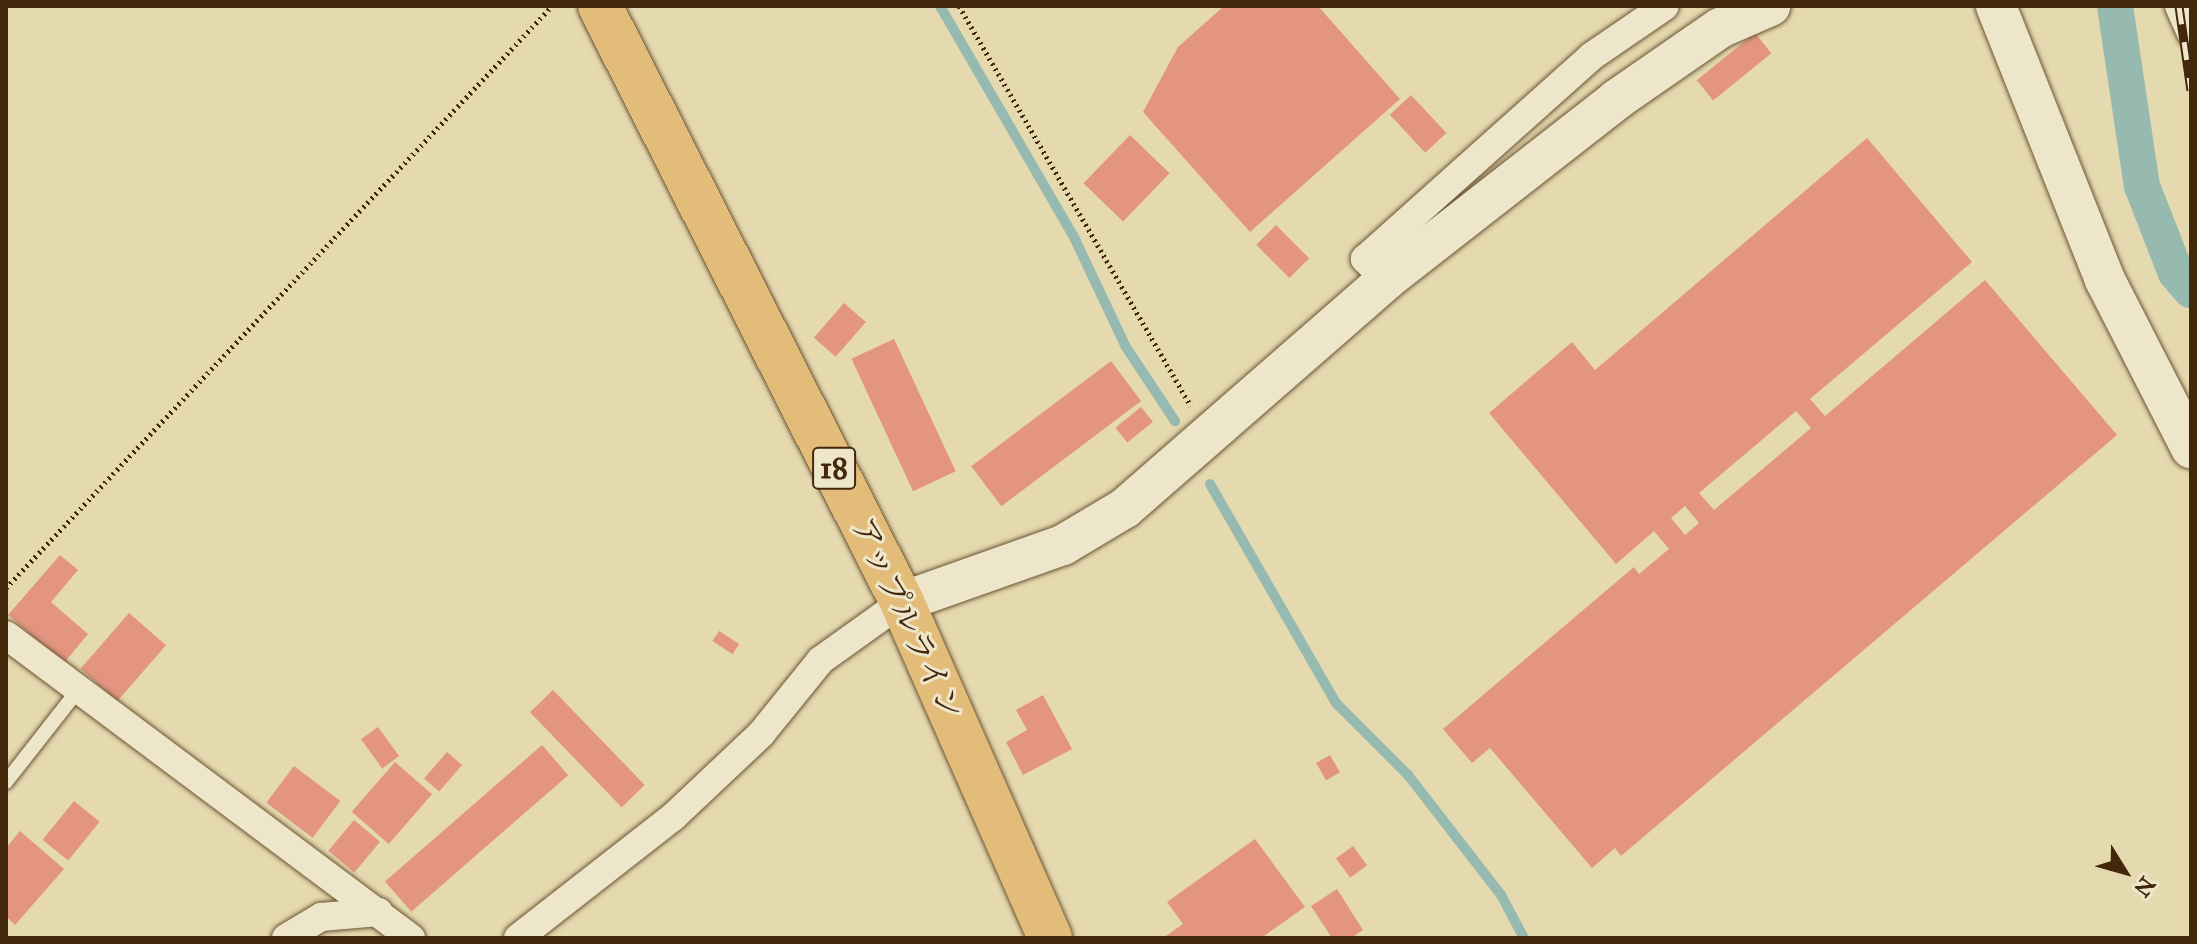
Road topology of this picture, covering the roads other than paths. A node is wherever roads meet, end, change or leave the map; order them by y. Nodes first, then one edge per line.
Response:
1 (600, 6) edge
2 (1665, 6) edge
3 (1770, 6) edge
4 (1996, 6) edge
5 (2179, 6) edge
6 (2191, 33) edge
7 (1386, 280) junction
8 (2191, 448) edge
9 (902, 602) junction
10 (6, 635) edge
11 (79, 689) junction
12 (6, 782) edge
13 (379, 912) junction
14 (286, 938) edge
15 (411, 938) edge
16 (518, 938) edge
17 (1050, 938) edge

1 - 9 highway, アップルライン / 18
2 - 7 street
3 - 7 street
4 - 8 street
5 - 6 street
7 - 9 street
9 - 16 street
9 - 17 highway, アップルライン / 18
10 - 11 street
11 - 12 lane
11 - 13 street
13 - 14 street
13 - 15 street

